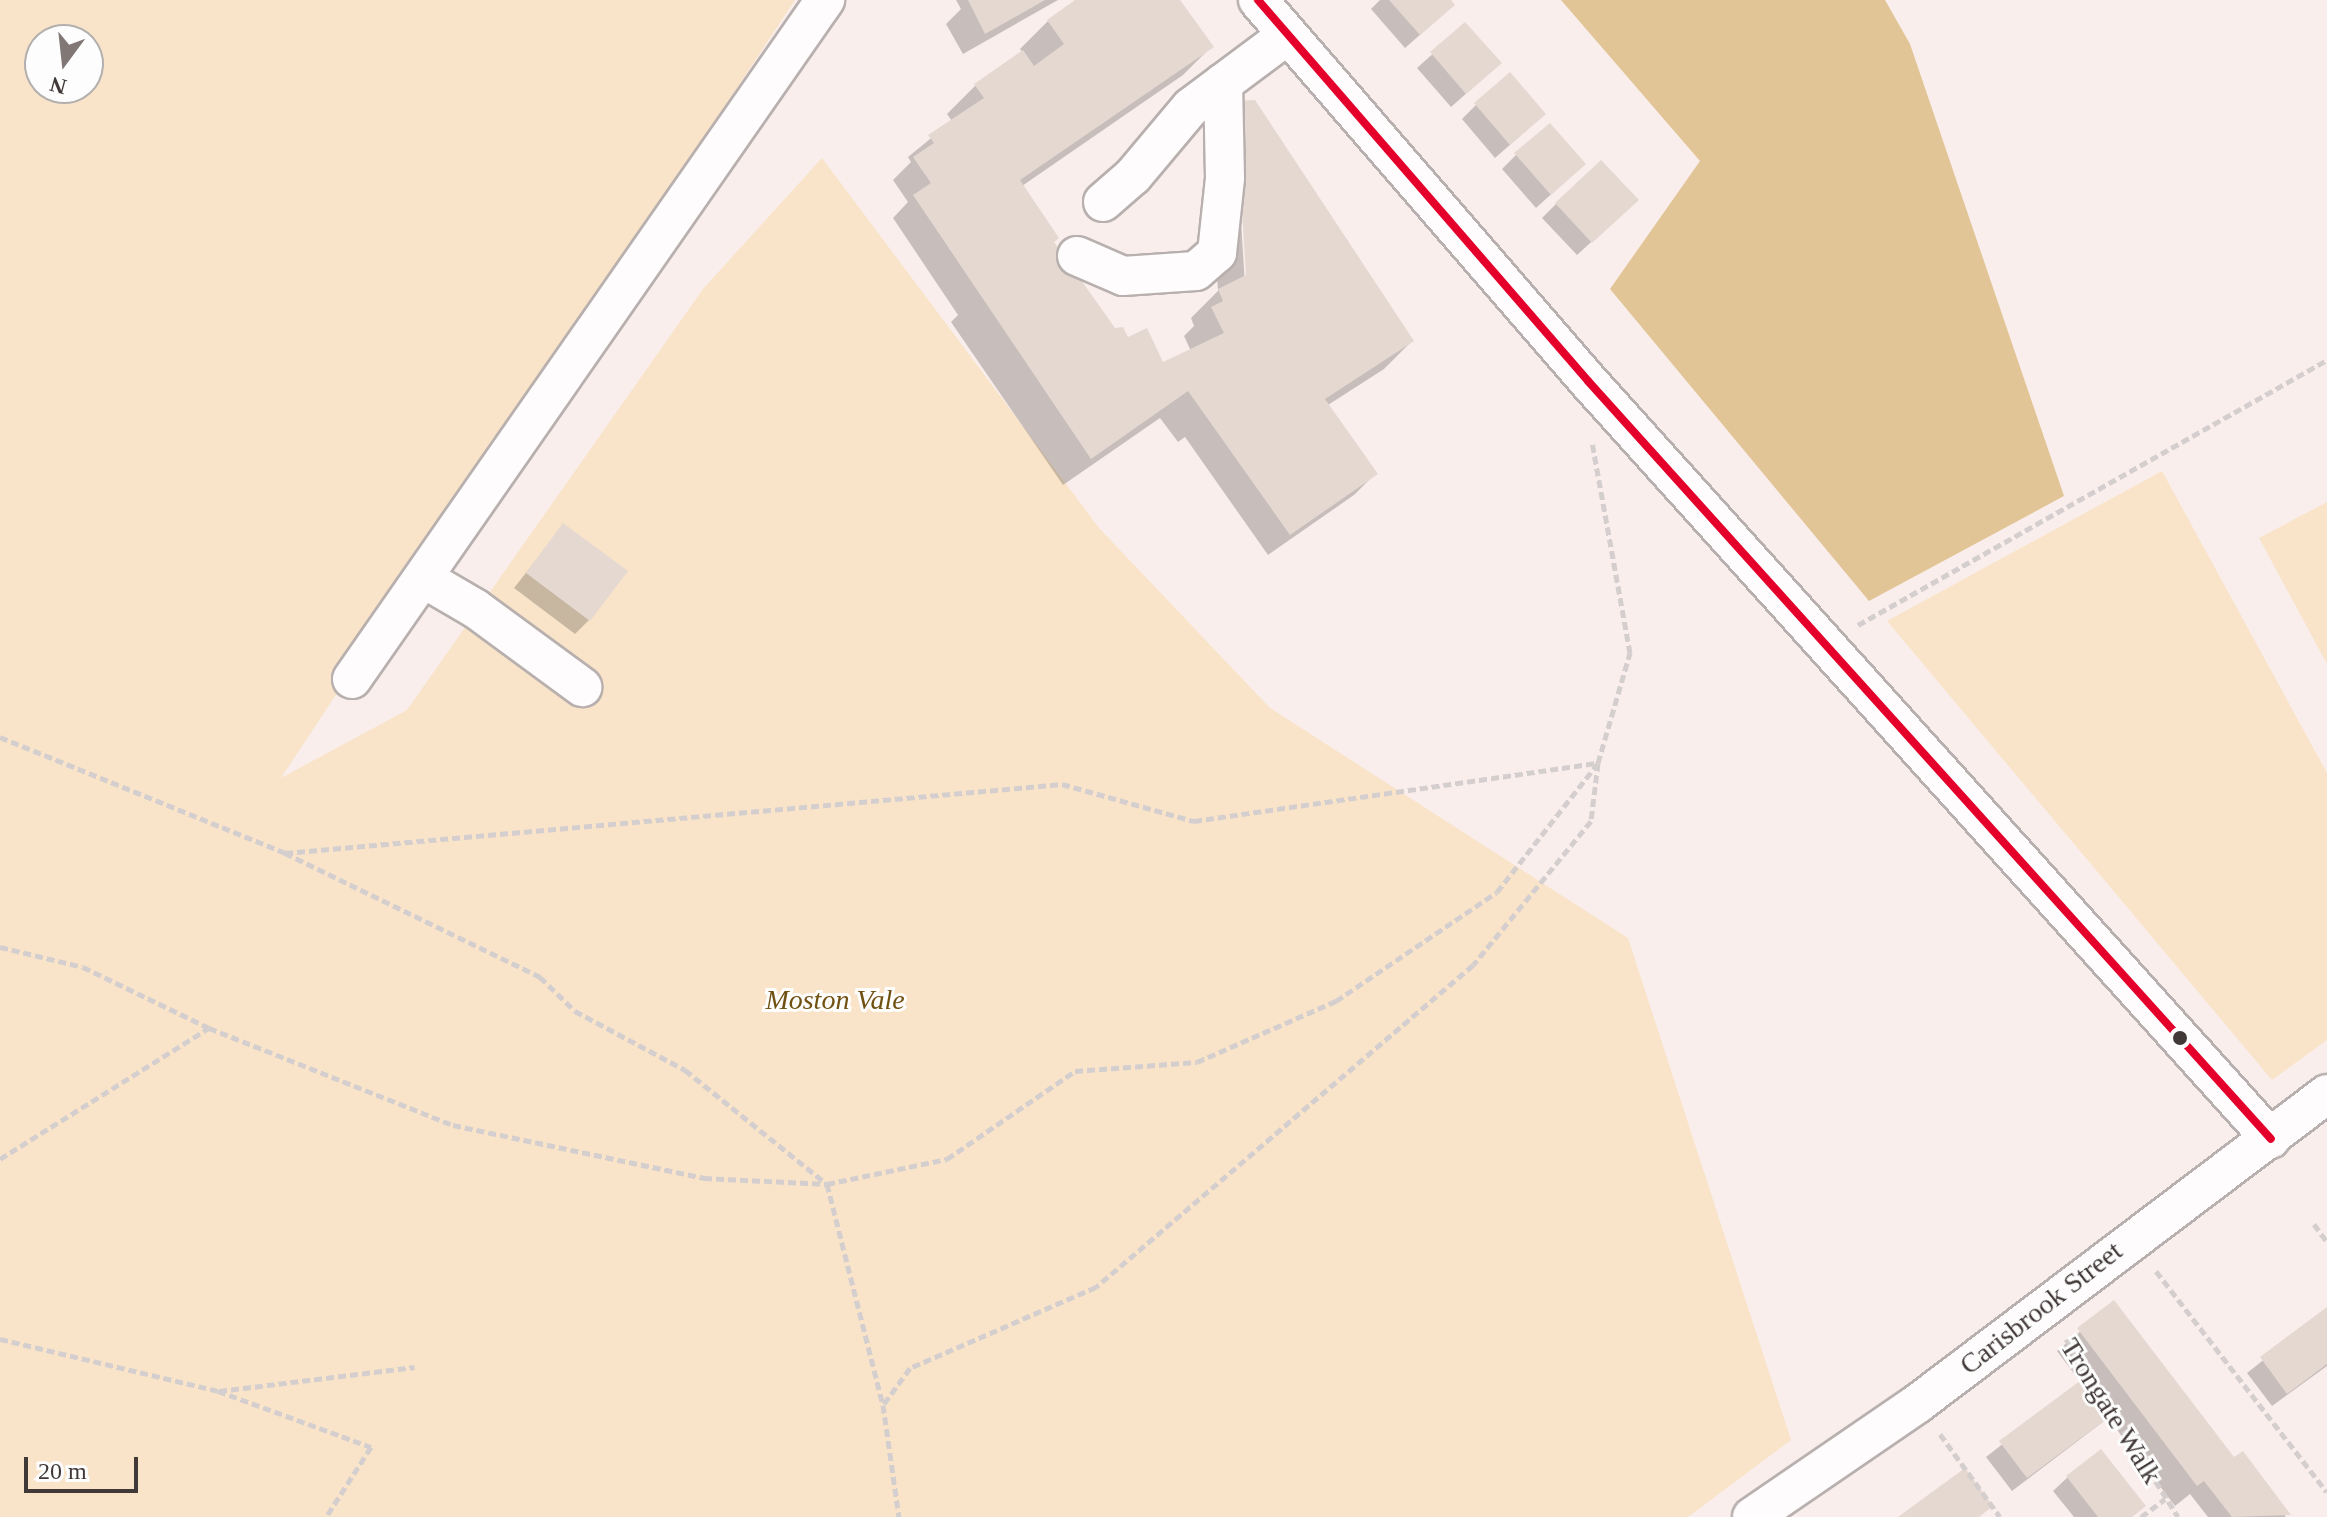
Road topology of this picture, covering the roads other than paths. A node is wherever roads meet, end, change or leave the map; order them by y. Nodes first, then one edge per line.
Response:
1 (825, 0) edge
2 (1258, 0) edge
3 (1285, 37) junction
4 (1223, 83) junction
5 (1103, 202) dead end
6 (1077, 256) dead end
7 (423, 578) junction
8 (352, 679) dead end
9 (582, 687) dead end
10 (2327, 1094) edge
11 (2271, 1139) junction
12 (1752, 1517) edge

1 - 7 street
2 - 3 street
3 - 4 street
3 - 11 street
4 - 5 street
4 - 6 street
7 - 8 street
7 - 9 street
10 - 11 street, Carisbrook Street
11 - 12 street, Carisbrook Street

